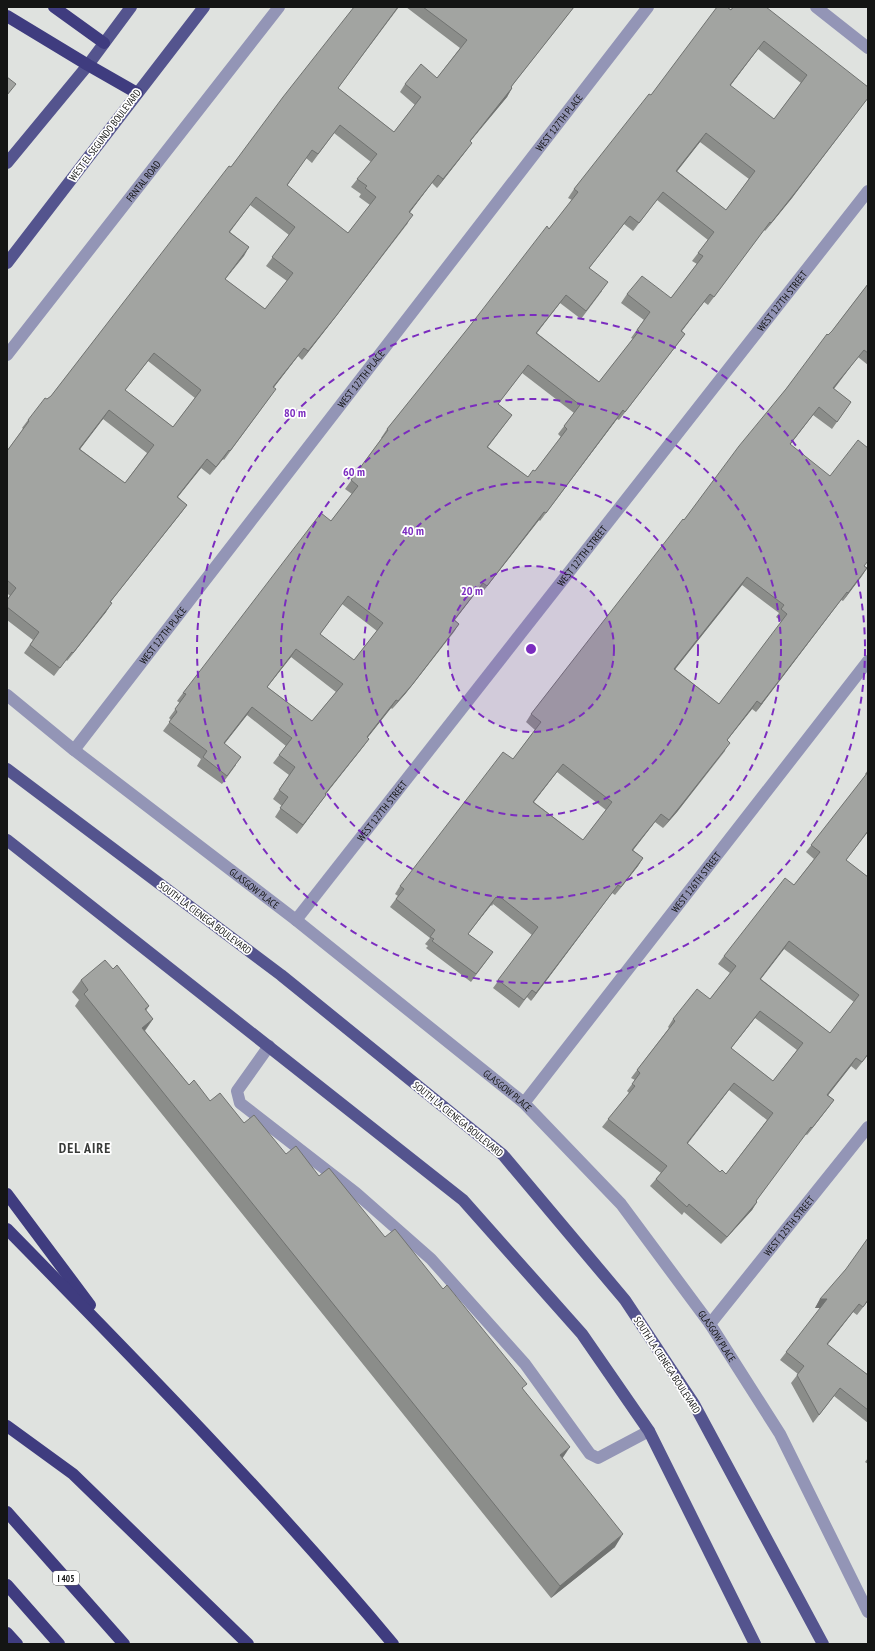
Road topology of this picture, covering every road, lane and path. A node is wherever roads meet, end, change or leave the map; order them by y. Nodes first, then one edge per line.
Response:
1 (54, 7) edge
2 (131, 7) edge
3 (204, 7) edge
4 (279, 7) edge
5 (648, 7) edge
6 (816, 7) edge
7 (7, 16) edge
8 (104, 43) junction
9 (868, 48) edge
10 (88, 65) junction
11 (137, 93) junction
12 (7, 163) edge
13 (868, 191) edge
14 (7, 263) edge
15 (7, 355) edge
16 (868, 661) edge
17 (7, 695) edge
18 (74, 750) junction
19 (7, 769) edge
20 (7, 840) edge
21 (296, 920) junction
22 (269, 1046) junction
23 (524, 1103) junction
24 (868, 1127) edge
25 (7, 1194) edge
26 (7, 1229) edge
27 (710, 1324) junction
28 (119, 1343) junction
29 (7, 1426) edge
30 (649, 1431) junction
31 (7, 1512) edge
32 (7, 1585) edge
33 (868, 1611) edge
34 (7, 1633) edge
35 (17, 1644) edge
36 (59, 1644) edge
37 (124, 1644) edge
38 (248, 1644) edge
39 (393, 1644) edge
40 (755, 1644) edge
41 (823, 1644) edge

1 - 8 highway
2 - 8 main road
3 - 11 main road, WEST EL SEGUNDO BOULEVARD
4 - 15 street, FRNTAL ROAD
5 - 18 street, WEST 127TH PLACE
6 - 9 street
7 - 10 highway
8 - 10 main road
10 - 11 highway
10 - 12 main road
11 - 14 main road, WEST EL SEGUNDO BOULEVARD
13 - 21 street, WEST 127TH STREET
16 - 23 street, WEST 126TH STREET
17 - 18 street, GLASGOW PLACE
18 - 21 street, GLASGOW PLACE
19 - 41 main road, SOUTH LA CIENEGA BOULEVARD
20 - 22 main road
21 - 23 street, GLASGOW PLACE
22 - 30 main road
22 - 30 street
23 - 27 street, GLASGOW PLACE
24 - 27 street, WEST 125TH STREET
25 - 28 highway
26 - 28 highway
27 - 33 street, GLASGOW PLACE
28 - 39 highway
29 - 38 highway
30 - 40 main road
31 - 37 highway, I 405
32 - 36 highway
34 - 35 highway

